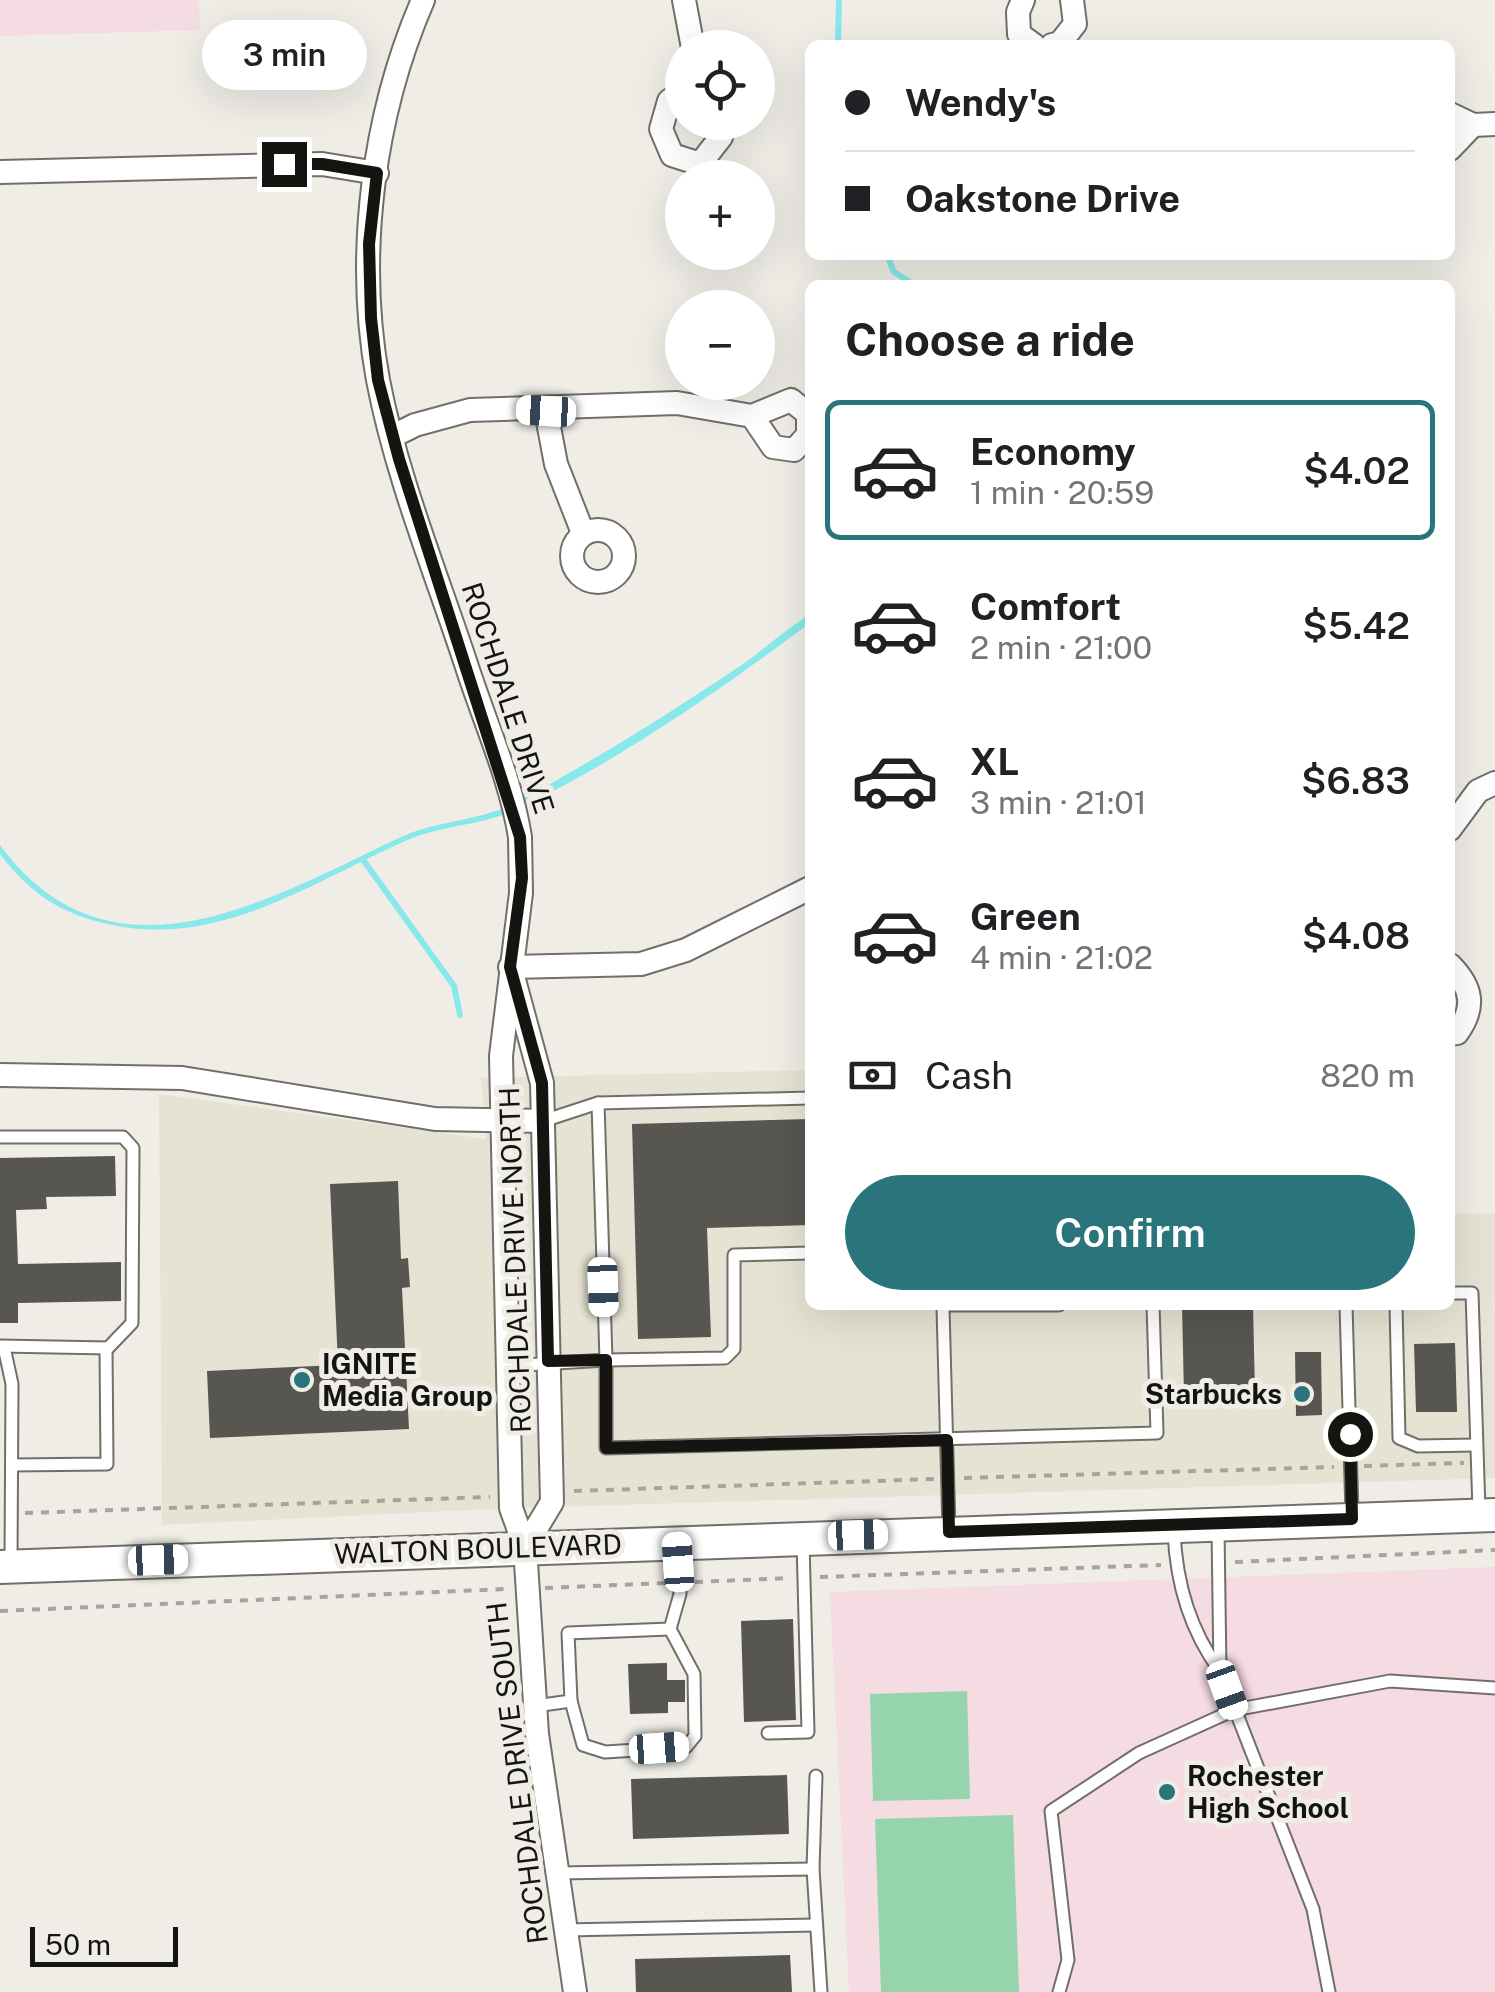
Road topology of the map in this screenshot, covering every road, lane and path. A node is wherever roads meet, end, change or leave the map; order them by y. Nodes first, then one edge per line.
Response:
1 (423, 0) edge
2 (684, 0) edge
3 (1023, 0) edge
4 (1072, 0) edge
5 (690, 30) edge
6 (1027, 40) edge
7 (1062, 40) edge
8 (1455, 115) edge
9 (1484, 124) edge
10 (666, 140) edge
11 (719, 140) edge
12 (1455, 146) edge
13 (0, 172) edge
14 (377, 173) junction
15 (546, 411) junction
16 (752, 416) dead end
17 (393, 436) junction
18 (583, 533) dead end
19 (1495, 783) edge
20 (1455, 822) edge
21 (805, 890) edge
22 (510, 967) junction
23 (1455, 972) edge
24 (1455, 1033) edge
25 (0, 1075) edge
26 (805, 1098) edge
27 (598, 1103) junction
28 (503, 1121) junction
29 (543, 1121) junction
30 (0, 1137) edge
31 (805, 1253) edge
32 (1455, 1293) edge
33 (943, 1310) edge
34 (1152, 1310) edge
35 (1346, 1310) edge
36 (1396, 1310) edge
37 (2, 1347) edge
38 (106, 1348) junction
39 (606, 1360) junction
40 (548, 1361) junction
41 (508, 1366) junction
42 (6, 1384) edge
43 (947, 1440) junction
44 (1476, 1445) junction
45 (1476, 1462) junction
46 (1350, 1466) junction
47 (8, 1473) edge
48 (948, 1479) junction
49 (552, 1492) junction
50 (511, 1496) junction
51 (11, 1514) junction
52 (1487, 1515) edge
53 (1352, 1519) junction
54 (1218, 1523) junction
55 (1174, 1524) junction
56 (949, 1532) junction
57 (803, 1537) junction
58 (677, 1542) junction
59 (525, 1547) junction
60 (1495, 1550) edge
61 (1220, 1563) junction
62 (1175, 1564) junction
63 (6, 1566) edge
64 (804, 1578) junction
65 (680, 1582) junction
66 (525, 1588) junction
67 (0, 1611) edge
68 (670, 1629) junction
69 (1220, 1671) junction
70 (1495, 1688) edge
71 (571, 1702) junction
72 (534, 1706) junction
73 (1234, 1710) junction
74 (768, 1734) dead end
75 (816, 1776) dead end
76 (813, 1869) junction
77 (556, 1873) junction
78 (816, 1925) junction
79 (565, 1930) junction
80 (575, 1992) edge
81 (821, 1992) edge
82 (1059, 1992) edge
83 (1330, 1992) edge

1 - 14 street, ROCHDALE DRIVE
2 - 5 street
3 - 6 street
4 - 7 street
8 - 9 street
9 - 12 street
10 - 11 street
13 - 14 street
14 - 17 street, ROCHDALE DRIVE
15 - 16 street
15 - 17 street
15 - 18 street
17 - 22 street, ROCHDALE DRIVE
19 - 20 street
21 - 22 street
22 - 28 street, ROCHDALE DRIVE
22 - 29 street, ROCHDALE DRIVE NORTH
23 - 24 street
25 - 28 street
26 - 27 lane
27 - 29 lane
27 - 39 lane
28 - 29 street
28 - 41 street, ROCHDALE DRIVE
29 - 40 street, ROCHDALE DRIVE NORTH
30 - 38 lane
31 - 39 lane
32 - 44 lane
33 - 43 lane
34 - 43 lane
35 - 46 lane
36 - 44 lane
37 - 38 lane
37 - 42 lane
38 - 47 lane
39 - 40 lane
39 - 43 lane
40 - 41 lane
40 - 49 street, ROCHDALE DRIVE NORTH
41 - 50 street, ROCHDALE DRIVE
42 - 47 lane
43 - 48 lane
44 - 45 lane
45 - 46 path
45 - 52 lane
46 - 48 path
46 - 53 lane
47 - 51 lane
48 - 49 path
48 - 56 lane
49 - 59 street, ROCHDALE DRIVE NORTH
50 - 51 path
50 - 59 street, ROCHDALE DRIVE
51 - 63 lane
52 - 53 main road, WALTON BOULEVARD
53 - 54 main road, WALTON BOULEVARD
54 - 55 main road, WALTON BOULEVARD
54 - 61 lane
55 - 56 main road, WALTON BOULEVARD
55 - 62 lane
56 - 57 main road, WALTON BOULEVARD
57 - 58 main road, WALTON BOULEVARD
57 - 64 lane
58 - 59 main road, WALTON BOULEVARD
58 - 65 lane
59 - 63 main road, WALTON BOULEVARD
59 - 66 street, ROCHDALE DRIVE SOUTH
60 - 61 path
61 - 69 lane
62 - 64 path
62 - 69 lane
64 - 65 path
64 - 74 lane
65 - 66 path
65 - 68 lane
66 - 67 path
66 - 72 street, ROCHDALE DRIVE SOUTH
68 - 71 lane
68 - 71 lane
69 - 73 lane
70 - 73 lane
71 - 72 lane
72 - 77 street, ROCHDALE DRIVE SOUTH
73 - 82 lane
73 - 83 lane
75 - 76 lane
76 - 77 lane
76 - 78 lane
77 - 79 street, ROCHDALE DRIVE SOUTH
78 - 79 lane
78 - 81 lane
79 - 80 street, ROCHDALE DRIVE SOUTH

